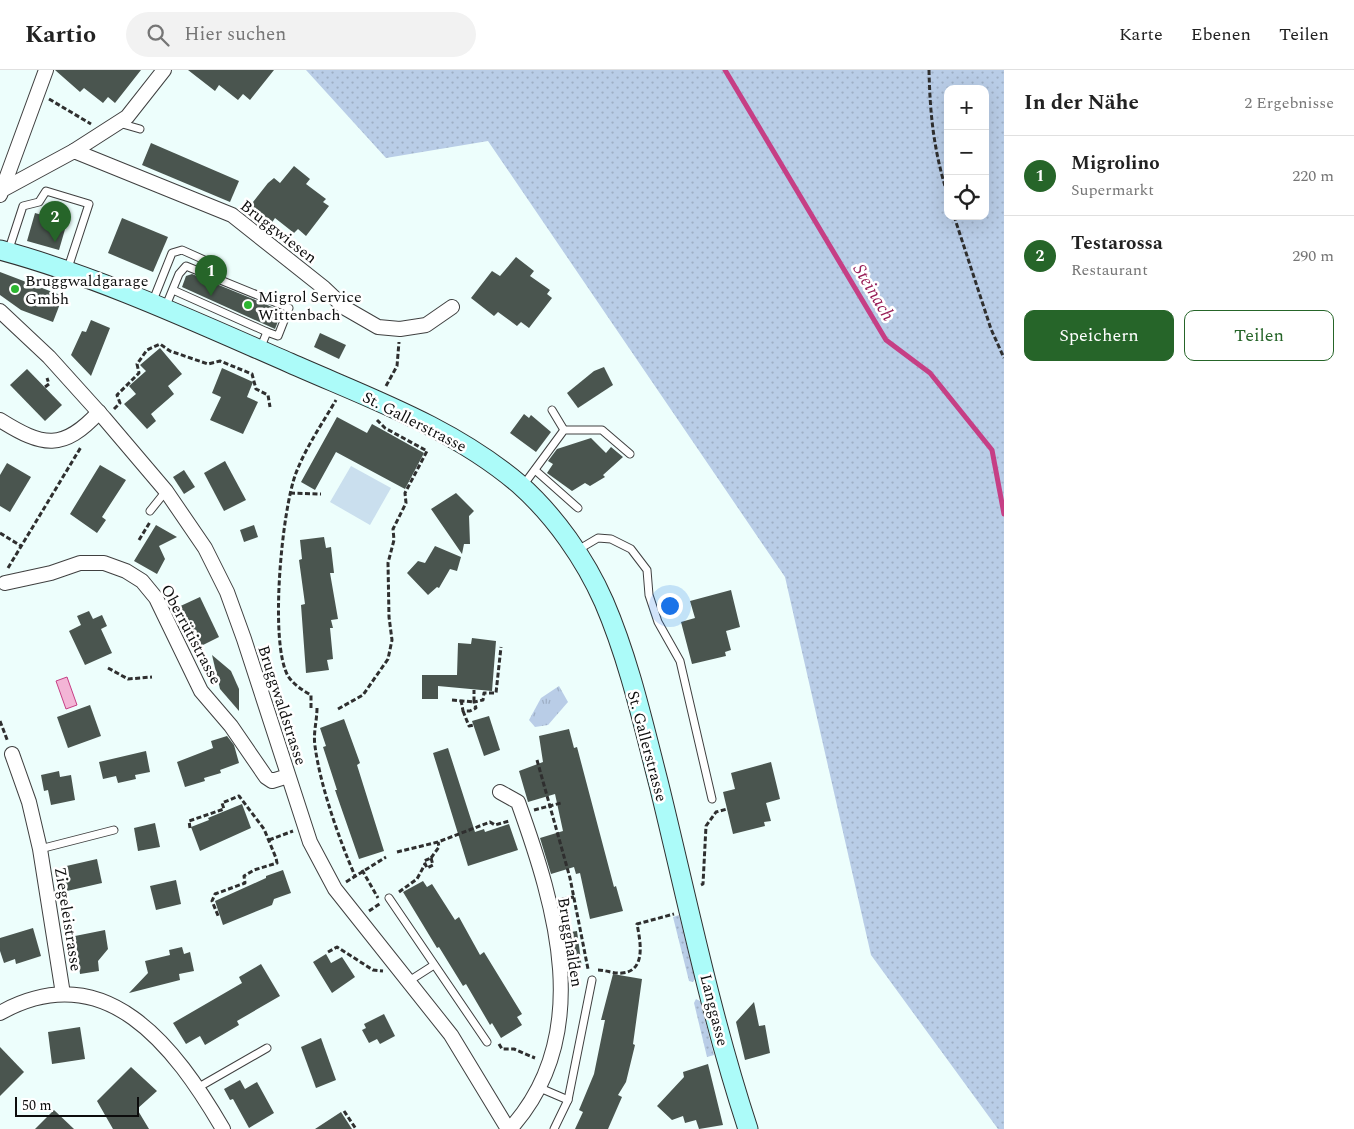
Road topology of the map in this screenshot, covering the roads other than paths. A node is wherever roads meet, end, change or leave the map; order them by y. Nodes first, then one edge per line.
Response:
1 (46, 70) edge
2 (164, 70) edge
3 (118, 123) junction
4 (140, 129) dead end
5 (74, 151) junction
6 (1, 192) edge
7 (4, 251) edge
8 (212, 263) dead end
9 (67, 271) junction
10 (172, 290) junction
11 (452, 307) dead end
12 (158, 308) junction
13 (0, 310) edge
14 (267, 332) junction
15 (260, 350) junction
16 (552, 410) dead end
17 (99, 412) junction
18 (0, 420) edge
19 (564, 430) junction
20 (630, 454) dead end
21 (535, 470) junction
22 (522, 487) junction
23 (166, 491) junction
24 (578, 508) dead end
25 (150, 511) dead end
26 (576, 551) junction
27 (6, 577) road end
28 (12, 754) road end
29 (288, 776) junction
30 (500, 792) dead end
31 (712, 799) dead end
32 (114, 830) dead end
33 (40, 849) junction
34 (691, 889) joint
35 (389, 898) road end
36 (434, 965) junction
37 (592, 980) dead end
38 (409, 981) junction
39 (63, 994) junction
40 (0, 1013) edge
41 (488, 1042) dead end
42 (267, 1048) dead end
43 (199, 1087) junction
44 (540, 1088) junction
45 (568, 1100) junction
46 (223, 1129) edge
47 (509, 1129) edge
48 (554, 1129) edge
49 (748, 1129) edge

1 - 6 street
2 - 3 street
3 - 4 lane
3 - 5 street
5 - 6 street
5 - 11 street, Bruggwiesen
7 - 9 main road, St. Gallerstrasse
7 - 9 lane
8 - 12 lane
9 - 12 main road, St. Gallerstrasse
10 - 12 lane
10 - 14 lane
10 - 14 lane
12 - 15 main road, St. Gallerstrasse
13 - 17 street, Bruggwaldstrasse
14 - 15 lane
15 - 22 main road, St. Gallerstrasse
16 - 19 lane
17 - 18 street
17 - 23 street, Bruggwaldstrasse
19 - 20 lane
19 - 21 lane
21 - 22 lane
21 - 24 lane
22 - 26 main road, St. Gallerstrasse
23 - 25 lane
23 - 29 street, Bruggwaldstrasse
26 - 31 lane
26 - 34 main road, St. Gallerstrasse
27 - 29 street, Oberrütistrasse
28 - 33 street, Ziegeleistrasse
29 - 38 street, Bruggwaldstrasse
30 - 44 street, Brugghalden
32 - 33 lane, Ziegeleistrasse
33 - 39 street, Ziegeleistrasse
34 - 49 main road, Langgasse
35 - 36 lane
36 - 38 lane
36 - 41 lane
37 - 45 lane
38 - 47 street, Bruggwaldstrasse
39 - 40 street, Ziegeleistrasse
39 - 43 street, Ziegeleistrasse
42 - 43 lane
43 - 46 street, Ziegeleistrasse
44 - 45 lane
44 - 47 street, Brugghalden
45 - 48 lane

